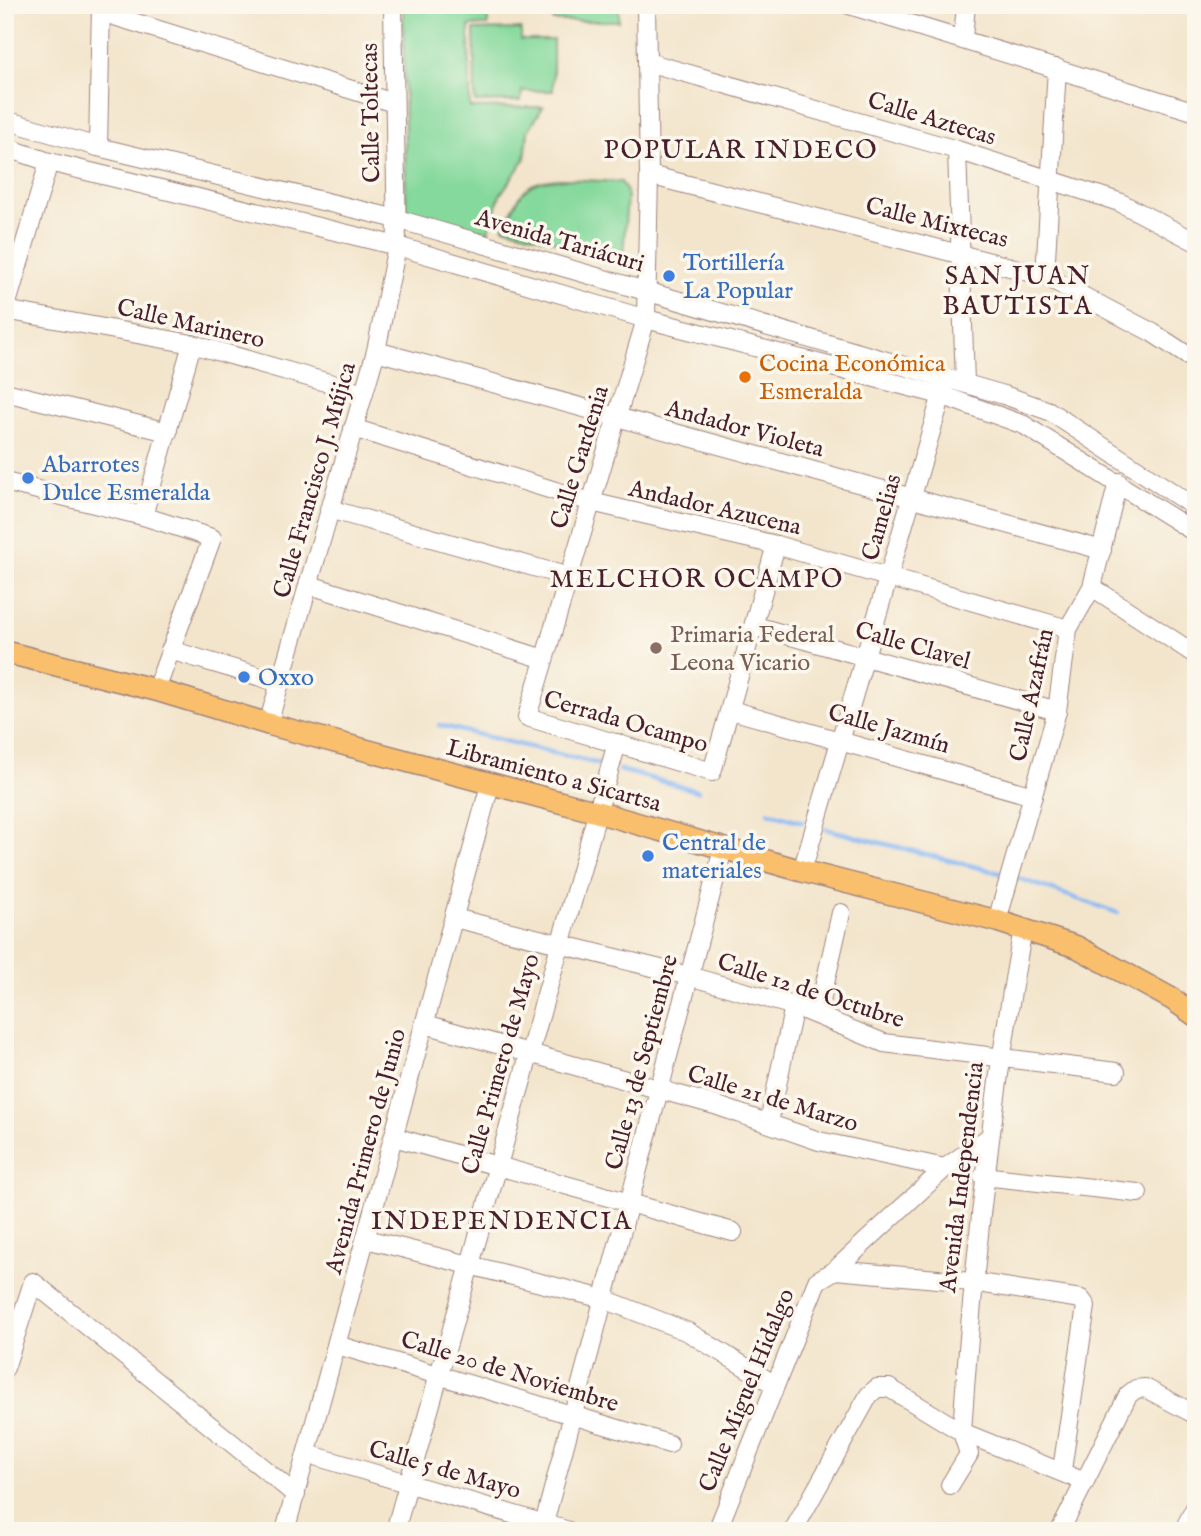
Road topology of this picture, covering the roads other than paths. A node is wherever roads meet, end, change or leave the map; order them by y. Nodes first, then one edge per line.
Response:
1 (393, 5) edge
2 (646, 5) edge
3 (849, 5) edge
4 (966, 5) edge
5 (101, 9) edge
6 (963, 38) junction
7 (647, 62) junction
8 (1057, 68) junction
9 (394, 103) junction
10 (1196, 112) edge
11 (5, 120) edge
12 (5, 147) edge
13 (98, 147) junction
14 (957, 150) junction
15 (48, 162) junction
16 (649, 175) junction
17 (1049, 181) junction
18 (397, 219) junction
19 (1196, 242) edge
20 (397, 246) junction
21 (959, 252) junction
22 (1045, 276) junction
23 (648, 291) junction
24 (5, 310) edge
25 (646, 319) junction
26 (192, 344) junction
27 (376, 351) junction
28 (1196, 362) edge
29 (965, 383) junction
30 (944, 387) junction
31 (5, 392) edge
32 (364, 393) junction
33 (616, 419) junction
34 (352, 428) junction
35 (168, 432) junction
36 (5, 482) edge
37 (1118, 482) junction
38 (911, 498) junction
39 (591, 502) junction
40 (1196, 508) edge
41 (329, 509) junction
42 (143, 516) junction
43 (1196, 533) edge
44 (776, 545) junction
45 (1102, 550) junction
46 (569, 577) junction
47 (889, 578) junction
48 (310, 585) junction
49 (1092, 587) junction
50 (755, 626) junction
51 (1068, 629) junction
52 (170, 650) junction
53 (5, 652) edge
54 (1196, 655) edge
55 (865, 656) junction
56 (544, 659) junction
57 (281, 683) junction
58 (156, 690) junction
59 (732, 710) junction
60 (1057, 711) junction
61 (527, 717) joint
62 (268, 724) junction
63 (840, 739) junction
64 (617, 744) junction
65 (491, 785) junction
66 (1032, 796) junction
67 (597, 812) junction
68 (723, 849) junction
69 (802, 871) junction
70 (841, 913) dead end
71 (454, 918) junction
72 (997, 921) junction
73 (1023, 929) junction
74 (560, 943) junction
75 (689, 976) junction
76 (794, 1006) junction
77 (818, 1014) junction
78 (1196, 1016) edge
79 (425, 1024) junction
80 (530, 1054) junction
81 (999, 1057) junction
82 (1116, 1072) dead end
83 (660, 1089) junction
84 (769, 1122) junction
85 (394, 1137) junction
86 (988, 1138) junction
87 (497, 1166) junction
88 (945, 1168) junction
89 (983, 1176) junction
90 (1138, 1193) dead end
91 (629, 1203) junction
92 (733, 1232) dead end
93 (366, 1239) junction
94 (469, 1265) junction
95 (835, 1270) junction
96 (972, 1282) junction
97 (604, 1299) junction
98 (337, 1345) junction
99 (5, 1368) edge
100 (438, 1376) junction
101 (775, 1385) junction
102 (1196, 1415) edge
103 (573, 1416) junction
104 (962, 1432) junction
105 (669, 1444) dead end
106 (308, 1454) junction
107 (1062, 1470) junction
108 (1085, 1482) junction
109 (408, 1483) junction
110 (950, 1485) dead end
111 (296, 1495) junction
112 (1196, 1506) edge
113 (543, 1527) edge
114 (285, 1531) edge
115 (395, 1531) edge
116 (569, 1531) edge
117 (717, 1531) edge
118 (793, 1531) edge
119 (1060, 1531) edge
120 (1183, 1531) edge

1 - 9 street, Calle Toltecas
2 - 7 street, Calle Gardenia
3 - 6 street
4 - 6 street
5 - 9 street
5 - 13 street
6 - 8 street
7 - 14 street, Calle Aztecas
7 - 16 street, Calle Gardenia
8 - 10 street
8 - 17 street
9 - 18 street, Calle Toltecas
11 - 13 street, Avenida Tariácuri
12 - 15 street, Avenida Tariácuri
13 - 18 street, Avenida Tariácuri
14 - 17 street, Calle Aztecas
14 - 21 street
15 - 20 street, Avenida Tariácuri
15 - 24 street
16 - 21 street, Calle Mixtecas
16 - 23 street, Calle Gardenia
17 - 19 street, Calle Aztecas
17 - 22 street
18 - 20 street, Calle Toltecas
18 - 23 street, Avenida Tariácuri
20 - 25 street, Avenida Tariácuri
20 - 27 street, Calle Francisco J. Mújica
21 - 22 street, Calle Mixtecas
21 - 29 street
22 - 28 street, Calle Mixtecas
23 - 25 street, Calle Gardenia
23 - 30 street, Avenida Tariácuri
24 - 26 street, Calle Marinero
25 - 30 street, Avenida Tariácuri
25 - 33 street, Calle Gardenia
26 - 32 street, Calle Marinero
26 - 35 street
27 - 32 street, Calle Francisco J. Mújica
27 - 33 street, Andador Violeta
29 - 30 street, Avenida Tariácuri
29 - 40 street, Avenida Tariácuri
30 - 37 street, Avenida Tariácuri
30 - 38 street, Camelias
31 - 35 street
32 - 34 street, Calle Francisco J. Mújica
33 - 38 street, Andador Violeta
33 - 39 street, Calle Gardenia
34 - 39 street, Andador Azucena
34 - 41 street, Calle Francisco J. Mújica
35 - 42 street
36 - 42 street
37 - 43 street, Avenida Tariácuri
37 - 45 street, Calle Azafrán
38 - 45 street, Andador Violeta
38 - 47 street, Camelias
39 - 44 street, Andador Azucena
39 - 46 street, Calle Gardenia
41 - 46 street
41 - 48 street, Calle Francisco J. Mújica
42 - 52 street
44 - 47 street, Andador Azucena
44 - 50 street
45 - 49 street, Calle Azafrán
46 - 56 street, Calle Gardenia
47 - 51 street, Andador Azucena
47 - 55 street, Camelias
48 - 56 street
48 - 57 street, Calle Francisco J. Mújica
49 - 51 street, Calle Azafrán
49 - 54 street
50 - 55 street, Calle Clavel
50 - 59 street
51 - 60 street, Calle Azafrán
52 - 57 street
52 - 58 street
53 - 58 main road, Libramiento a Sicartsa
55 - 60 street, Calle Clavel
55 - 63 street, Camelias
56 - 61 street, Calle Gardenia
57 - 62 street, Calle Francisco J. Mújica
58 - 62 main road, Libramiento a Sicartsa
59 - 63 street, Calle Jazmín
59 - 64 street, Cerrada Ocampo
60 - 66 street, Calle Azafrán
61 - 64 street, Cerrada Ocampo
62 - 65 main road, Libramiento a Sicartsa
63 - 66 street, Calle Jazmín
63 - 69 street, Camelias
64 - 67 street, Calle Primero de Mayo
65 - 67 main road, Libramiento a Sicartsa
65 - 71 street, Avenida Primero de Junio
66 - 72 street, Calle Azafrán
67 - 68 main road, Libramiento a Sicartsa
67 - 74 street, Calle Primero de Mayo
68 - 69 main road, Libramiento a Sicartsa
68 - 75 street, Calle 13 de Septiembre
69 - 72 main road, Libramiento a Sicartsa
70 - 77 street
71 - 74 street, Calle 12 de Octubre
71 - 79 street, Avenida Primero de Junio
72 - 73 main road, Libramiento a Sicartsa
73 - 78 main road, Libramiento a Sicartsa
73 - 81 street, Avenida Independencia
74 - 75 street, Calle 12 de Octubre
74 - 80 street, Calle Primero de Mayo
75 - 76 street, Calle 12 de Octubre
75 - 83 street, Calle 13 de Septiembre
76 - 77 street, Calle 12 de Octubre
76 - 84 street
77 - 81 street, Calle 12 de Octubre
79 - 80 street, Calle 21 de Marzo
79 - 85 street, Avenida Primero de Junio
80 - 83 street, Calle 21 de Marzo
80 - 87 street, Calle Primero de Mayo
81 - 82 street, Calle 12 de Octubre
81 - 86 street, Avenida Independencia
83 - 84 street, Calle 21 de Marzo
83 - 91 street, Calle 13 de Septiembre
84 - 88 street, Calle 21 de Marzo
85 - 87 street
85 - 93 street, Avenida Primero de Junio
86 - 88 street, Calle Miguel Hidalgo
86 - 89 street, Avenida Independencia
87 - 91 street
87 - 94 street, Calle Primero de Mayo
88 - 95 street, Calle Miguel Hidalgo
89 - 90 street
89 - 96 street, Avenida Independencia
91 - 92 street
91 - 97 street, Calle 13 de Septiembre
93 - 94 street
93 - 98 street, Avenida Primero de Junio
94 - 97 street
94 - 100 street, Calle Primero de Mayo
95 - 96 street
95 - 101 street, Calle Miguel Hidalgo
96 - 104 street, Avenida Independencia
96 - 107 street
97 - 101 street
97 - 103 street, Calle 13 de Septiembre
98 - 100 street, Calle 20 de Noviembre
98 - 106 street, Avenida Primero de Junio
99 - 111 street
100 - 103 street, Calle 20 de Noviembre
100 - 109 street, Calle Primero de Mayo
101 - 117 street, Calle Miguel Hidalgo
102 - 108 street
103 - 105 street, Calle 20 de Noviembre
103 - 113 street, Calle 13 de Septiembre
104 - 107 street
104 - 110 street
104 - 118 street
106 - 109 street, Calle 5 de Mayo
106 - 111 street, Avenida Primero de Junio
107 - 108 street
108 - 119 street
109 - 113 street, Calle 5 de Mayo
109 - 115 street, Calle Primero de Mayo
111 - 114 street, Avenida Primero de Junio
112 - 120 street
113 - 116 street, Calle 5 de Mayo

